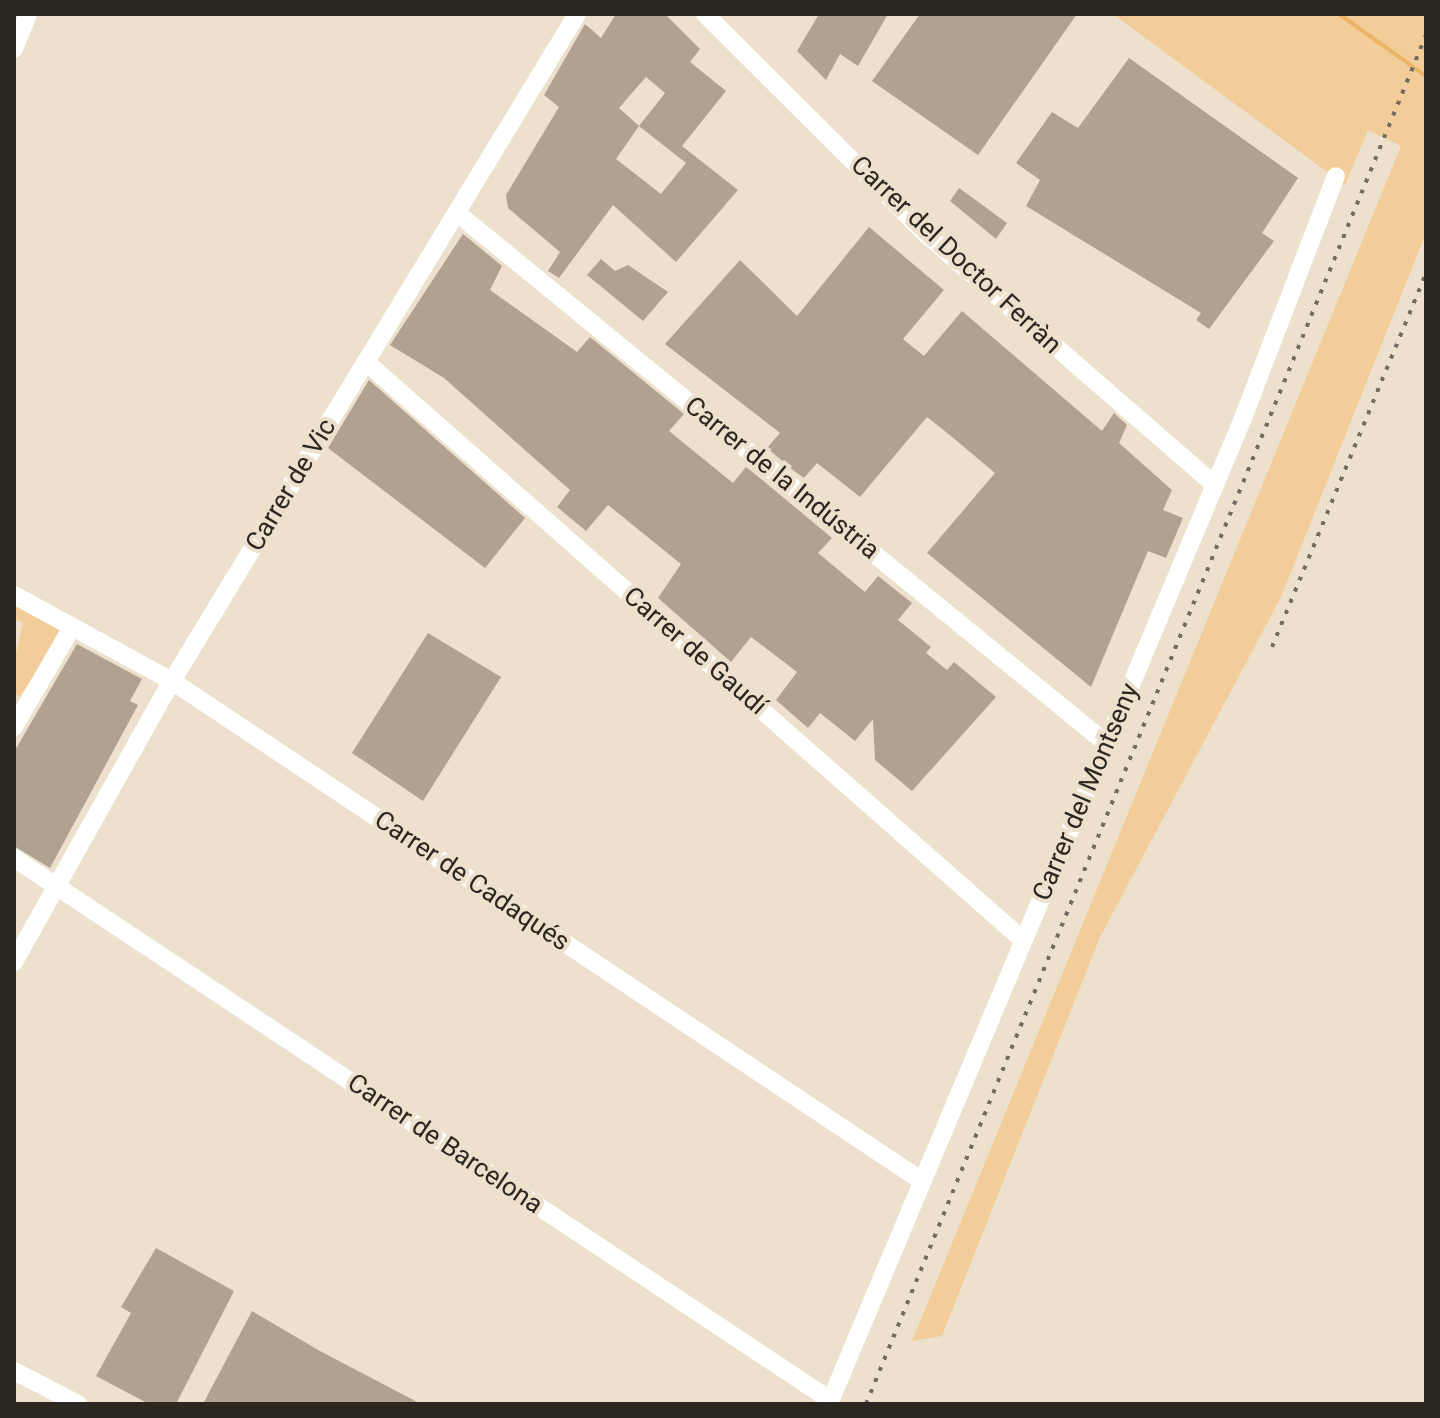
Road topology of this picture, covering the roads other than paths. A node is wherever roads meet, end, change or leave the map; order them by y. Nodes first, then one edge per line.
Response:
1 (28, 14) edge
2 (577, 14) edge
3 (705, 14) edge
4 (14, 49) edge
5 (1336, 176) dead end
6 (457, 213) junction
7 (366, 362) junction
8 (1215, 485) junction
9 (14, 595) edge
10 (72, 627) junction
11 (172, 681) junction
12 (20, 706) edge
13 (14, 727) edge
14 (1107, 744) junction
15 (14, 858) edge
16 (60, 887) junction
17 (1023, 940) junction
18 (14, 962) edge
19 (922, 1181) junction
20 (14, 1371) edge
21 (830, 1402) edge
22 (78, 1404) edge

1 - 4 street
2 - 6 street, Carrer de Vic
3 - 8 street, Carrer del Doctor Ferràn
5 - 8 street, Carrer del Montseny
6 - 7 street, Carrer de Vic
6 - 14 street, Carrer de la Indústria
7 - 11 street, Carrer de Vic
7 - 17 street, Carrer de Gaudí
8 - 14 street, Carrer del Montseny
9 - 10 street, Carrer de Cadaqués
10 - 11 street, Carrer de Cadaqués
10 - 12 street
11 - 16 street, Carrer de Vic
11 - 19 street, Carrer de Cadaqués
12 - 13 street
14 - 17 street, Carrer del Montseny
15 - 16 street, Carrer de Barcelona
16 - 18 street, Carrer de Vic
16 - 21 street, Carrer de Barcelona
17 - 19 street, Carrer del Montseny
19 - 21 street, Carrer del Montseny
20 - 22 street

